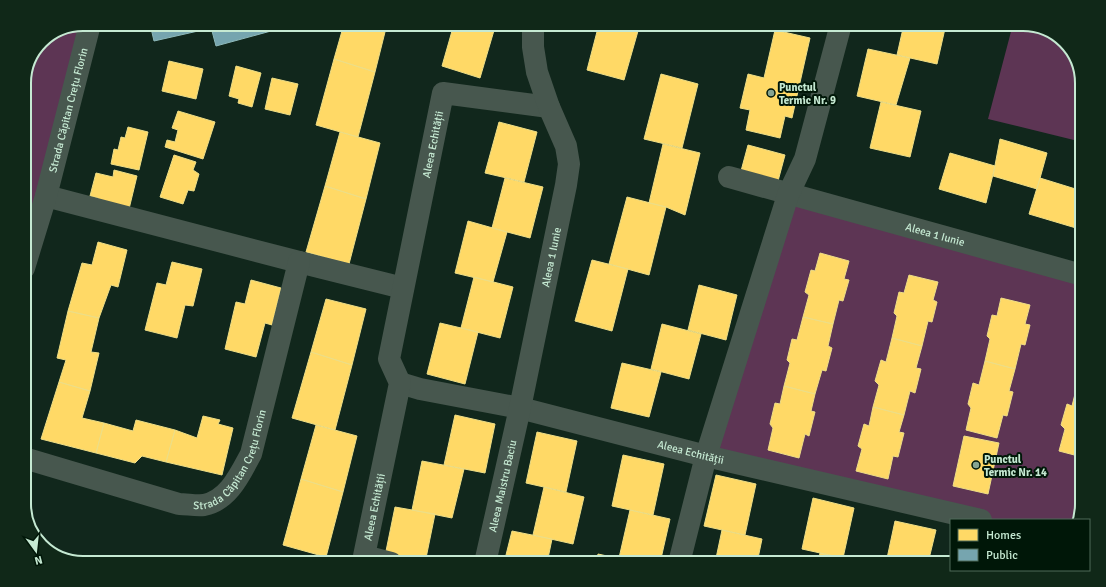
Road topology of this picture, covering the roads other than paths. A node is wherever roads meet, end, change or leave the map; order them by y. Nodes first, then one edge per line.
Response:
1 (88, 31) edge
2 (533, 31) edge
3 (839, 31) edge
4 (549, 107) junction
5 (729, 177) dead end
6 (788, 194) junction
7 (46, 196) junction
8 (31, 245) edge
9 (298, 262) junction
10 (1075, 273) edge
11 (402, 288) junction
12 (400, 383) junction
13 (520, 408) junction
14 (706, 456) junction
15 (31, 460) edge
16 (977, 519) edge
17 (364, 556) edge
18 (487, 556) edge
19 (681, 556) edge

1 - 7 street, Strada Căpitan Crețu Florin
2 - 4 street
3 - 6 street
4 - 11 street, Aleea Echității
4 - 13 street, Aleea 1 Iunie
5 - 6 street, Aleea 1 Iunie
6 - 10 street, Aleea 1 Iunie
6 - 14 street
7 - 8 street, Strada Căpitan Crețu Florin
7 - 9 street
9 - 11 street
9 - 15 street, Strada Căpitan Crețu Florin
11 - 12 street, Aleea Echității
12 - 13 street, Aleea Echității
12 - 17 street, Aleea Echității
13 - 14 street, Aleea Echității
13 - 18 street, Aleea Maistru Baciu
14 - 16 street, Aleea Echității
14 - 19 street

